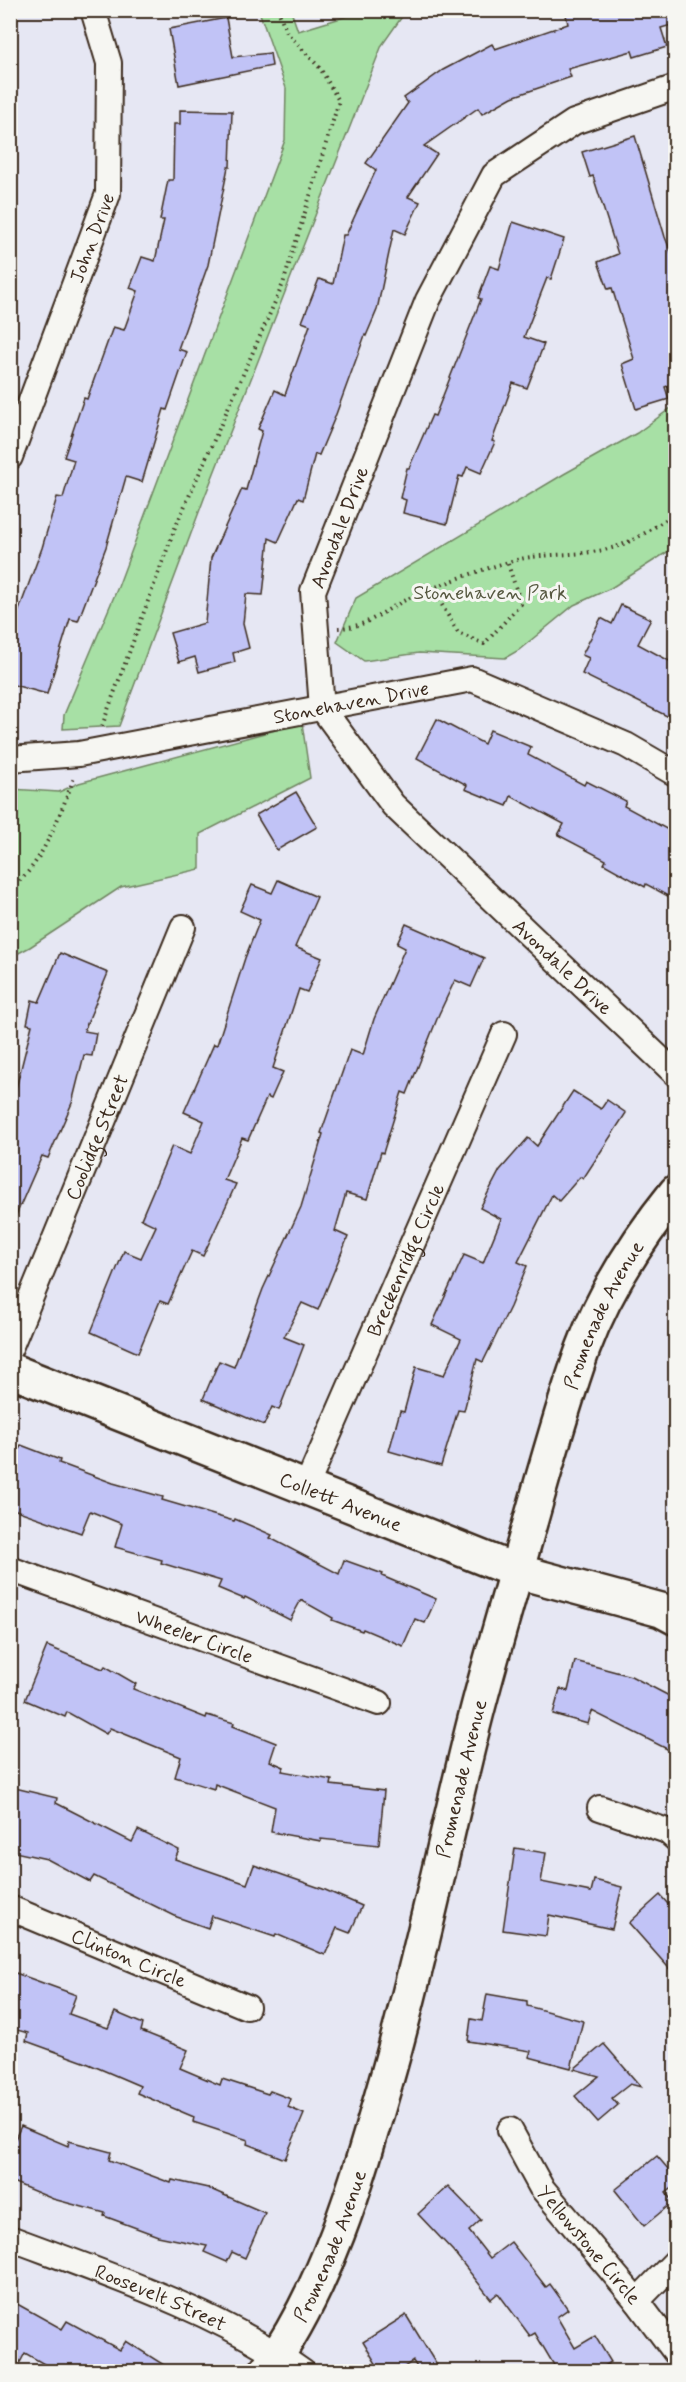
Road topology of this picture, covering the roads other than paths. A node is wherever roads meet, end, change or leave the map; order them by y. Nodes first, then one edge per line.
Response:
1 (93, 10) edge
2 (674, 92) edge
3 (10, 457) edge
4 (322, 708) junction
5 (10, 759) edge
6 (675, 774) edge
7 (183, 927) dead end
8 (504, 1034) dead end
9 (675, 1074) edge
10 (675, 1192) edge
11 (10, 1348) edge
12 (10, 1370) edge
13 (306, 1487) junction
14 (10, 1569) edge
15 (516, 1571) junction
16 (675, 1618) edge
17 (379, 1703) dead end
18 (600, 1808) dead end
19 (675, 1839) edge
20 (10, 1908) edge
21 (247, 2007) dead end
22 (510, 2130) dead end
23 (10, 2238) edge
24 (675, 2261) edge
25 (638, 2301) junction
26 (675, 2353) edge
27 (282, 2366) edge

1 - 3 street, John Drive
2 - 4 street, Avondale Drive
4 - 5 street, Stonehaven Drive
4 - 6 street, Stonehaven Drive
4 - 9 street, Avondale Drive
7 - 11 street, Coolidge Street
8 - 13 street, Breckenridge Circle
10 - 15 main road, Promenade Avenue
12 - 13 main road, Collett Avenue
13 - 15 main road, Collett Avenue
14 - 17 street, Wheeler Circle
15 - 16 main road, Collett Avenue
15 - 27 main road, Promenade Avenue
18 - 19 street
20 - 21 street, Clinton Circle
22 - 25 street, Yellowstone Circle
23 - 27 street, Roosevelt Street
24 - 25 street
25 - 26 street, Yellowstone Circle

